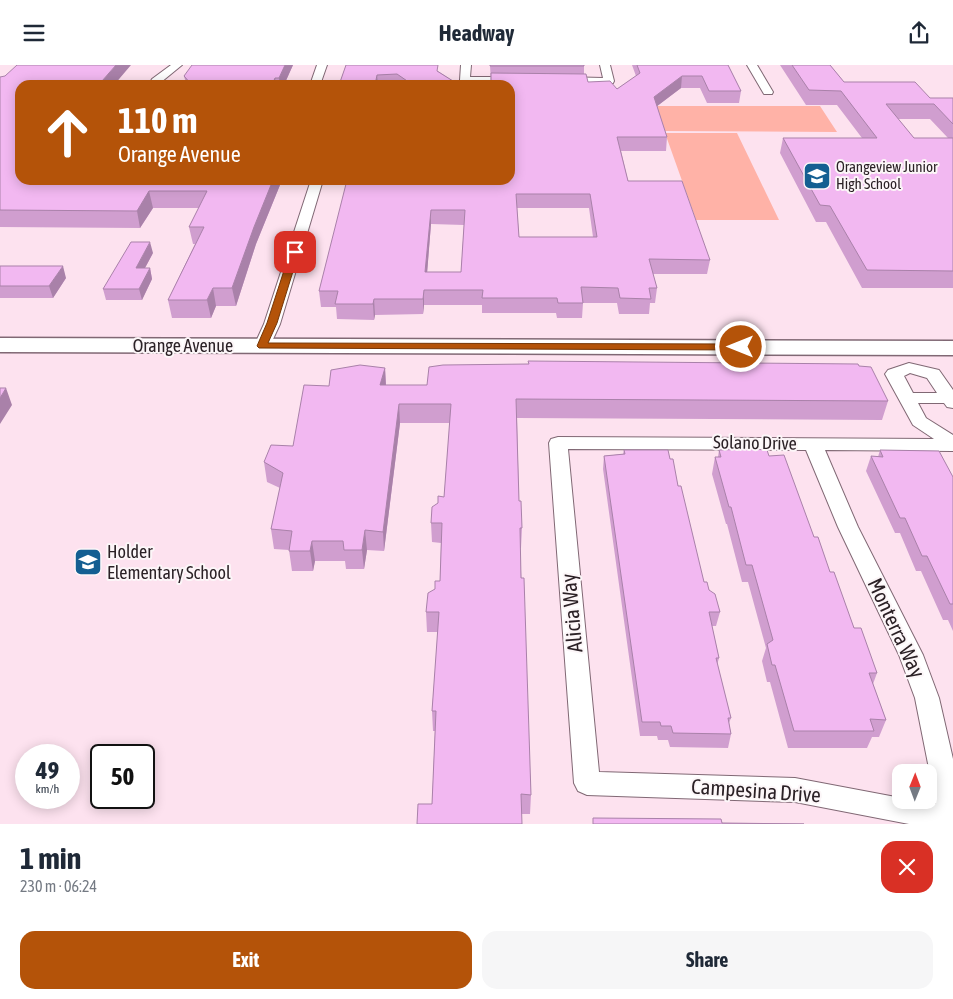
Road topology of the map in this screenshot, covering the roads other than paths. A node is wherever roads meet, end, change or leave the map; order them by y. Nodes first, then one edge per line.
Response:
1 (177, 65) edge
2 (322, 65) edge
3 (466, 65) edge
4 (605, 65) edge
5 (752, 65) edge
6 (157, 80) edge
7 (316, 80) edge
8 (532, 80) edge
9 (552, 80) edge
10 (768, 92) dead end
11 (315, 185) edge
12 (0, 345) edge
13 (262, 346) junction
14 (897, 348) junction
15 (953, 348) edge
16 (909, 368) junction
17 (907, 398) junction
18 (951, 400) edge
19 (558, 443) joint
20 (814, 444) junction
21 (953, 444) edge
22 (587, 783) joint
23 (953, 820) edge

1 - 6 street
2 - 7 street
3 - 8 street
4 - 9 street
5 - 10 street
11 - 13 street
12 - 13 main road, Orange Avenue
13 - 14 main road, Orange Avenue
14 - 15 main road
14 - 16 street
16 - 17 street
16 - 18 street
17 - 18 street
17 - 21 street
19 - 20 street, Solano Drive
19 - 22 street, Alicia Way
20 - 21 street, Solano Drive
20 - 23 street, Monterra Way
22 - 23 street, Campesina Drive

